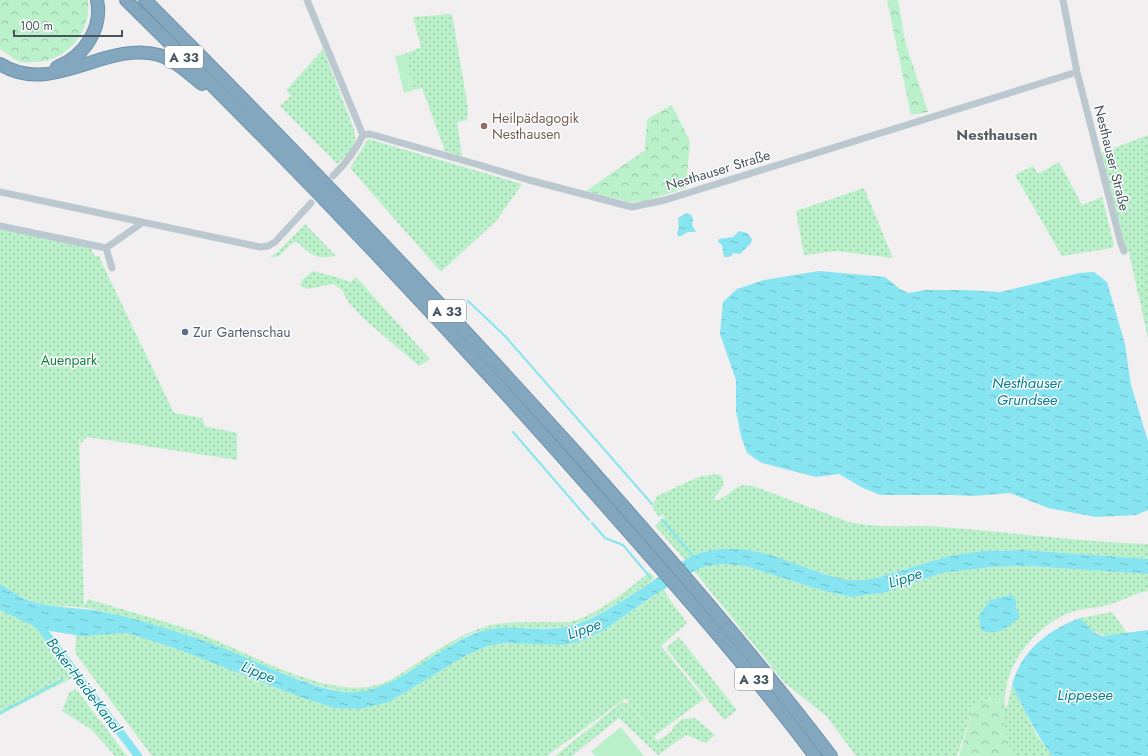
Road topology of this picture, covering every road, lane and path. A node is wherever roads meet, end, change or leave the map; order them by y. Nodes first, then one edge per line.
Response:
1 (97, 0) edge
2 (126, 0) edge
3 (144, 0) edge
4 (307, 0) edge
5 (1063, 0) edge
6 (0, 60) edge
7 (0, 64) edge
8 (1077, 72) junction
9 (241, 114) junction
10 (363, 135) junction
11 (333, 176) dead end
12 (0, 192) edge
13 (311, 203) dead end
14 (142, 222) junction
15 (0, 226) edge
16 (106, 248) junction
17 (1124, 251) dead end
18 (112, 268) dead end
19 (815, 756) edge
20 (830, 756) edge

1 - 6 highway
2 - 9 highway, A 33
3 - 20 highway, A 33
4 - 10 street
5 - 8 street, Nesthauser Straße
7 - 9 highway
8 - 10 street, Nesthauser Straße
8 - 17 street, Nesthauser Straße
9 - 19 highway, A 33
10 - 11 street
12 - 14 street
13 - 14 street
14 - 16 street
15 - 16 street
16 - 18 street

